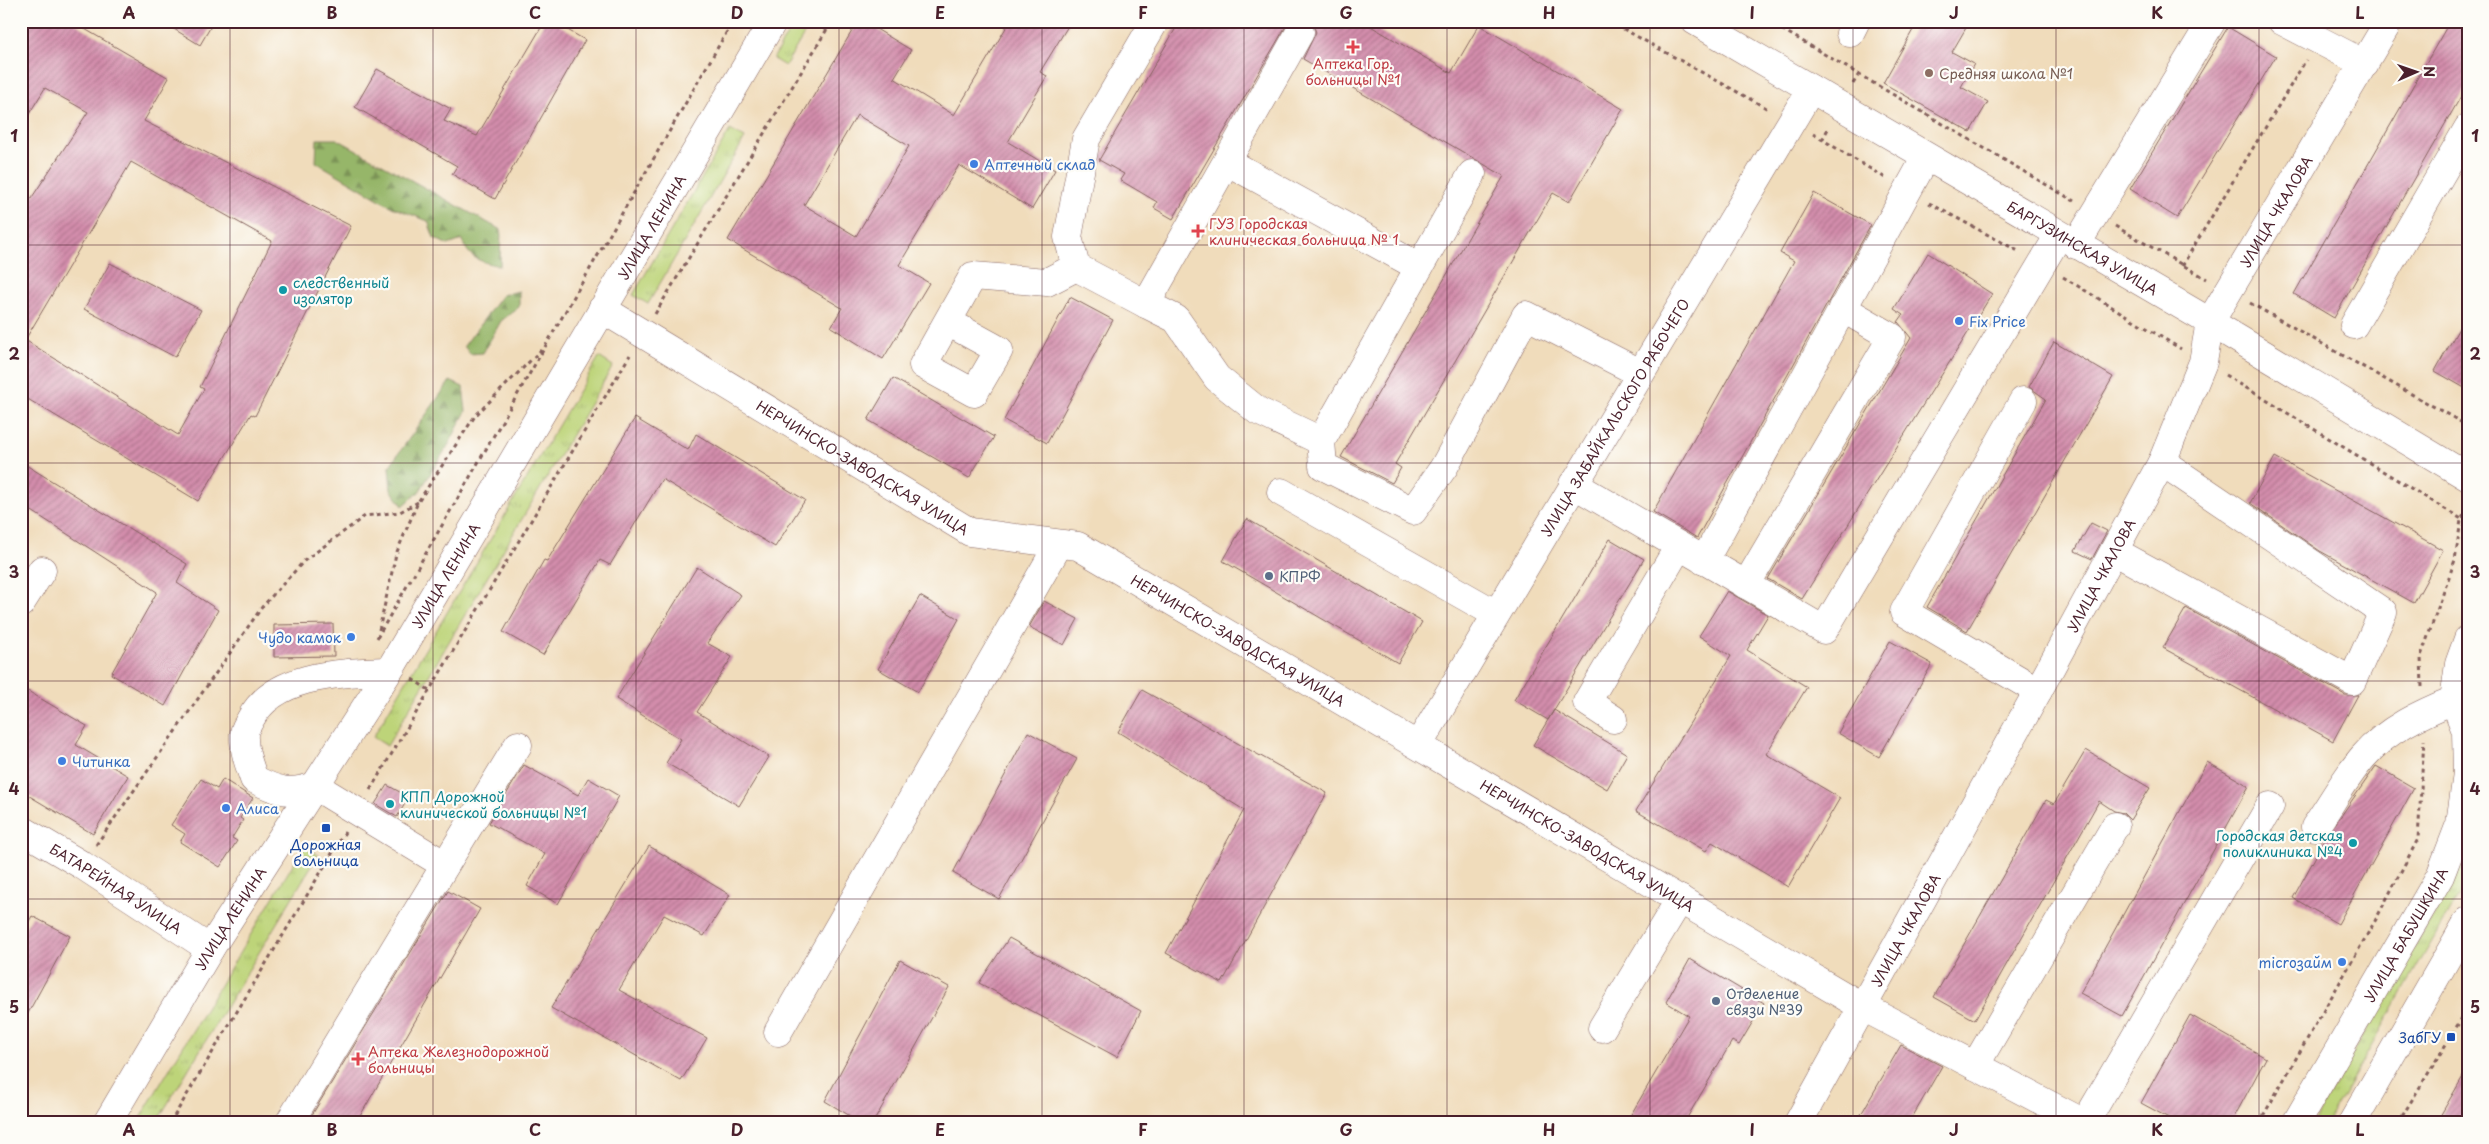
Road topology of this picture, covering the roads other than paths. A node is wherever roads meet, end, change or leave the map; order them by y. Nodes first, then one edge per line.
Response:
1 (1155, 21) edge
2 (1694, 21) edge
3 (2212, 21) edge
4 (2282, 21) edge
5 (2389, 21) edge
6 (771, 22) edge
7 (1300, 32) dead end
8 (2365, 64) junction
9 (1812, 89) junction
10 (2468, 128) edge
11 (1926, 157) junction
12 (1228, 162) junction
13 (1472, 174) dead end
14 (2068, 240) junction
15 (1076, 267) junction
16 (1419, 267) junction
17 (1146, 304) junction
18 (1842, 308) junction
19 (602, 309) junction
20 (948, 322) dead end
21 (2210, 322) junction
22 (2354, 325) dead end
23 (1640, 373) junction
24 (2023, 401) dead end
25 (1321, 441) junction
26 (2162, 462) junction
27 (2468, 476) edge
28 (1573, 484) junction
29 (1281, 492) dead end
30 (1059, 544) junction
31 (1679, 546) junction
32 (2114, 551) junction
33 (1704, 561) junction
34 (42, 570) dead end
35 (1746, 585) junction
36 (21, 603) edge
37 (1496, 614) junction
38 (2468, 639) edge
39 (388, 671) junction
40 (2038, 691) junction
41 (2454, 700) junction
42 (1613, 719) dead end
43 (2467, 732) edge
44 (1419, 744) junction
45 (518, 745) dead end
46 (315, 786) junction
47 (2270, 806) dead end
48 (2115, 826) dead end
49 (2315, 827) dead end
50 (21, 829) edge
51 (444, 865) junction
52 (1680, 898) junction
53 (2468, 921) edge
54 (210, 949) junction
55 (1863, 1007) junction
56 (1602, 1028) dead end
57 (778, 1032) dead end
58 (1975, 1066) junction
59 (107, 1123) edge
60 (289, 1123) edge
61 (1798, 1123) edge
62 (2084, 1123) edge
63 (2296, 1123) edge
64 (2352, 1123) edge

1 - 15 street
2 - 9 street, БАРГУЗИНСКАЯ УЛИЦА
3 - 14 street
4 - 8 street
5 - 8 street, УЛИЦА ЧКАЛОВА
6 - 19 street, УЛИЦА ЛЕНИНА
7 - 12 street
8 - 21 street, УЛИЦА ЧКАЛОВА
9 - 11 street, БАРГУЗИНСКАЯ УЛИЦА
9 - 23 street, УЛИЦА ЗАБАЙКАЛЬСКОГО РАБОЧЕГО
10 - 22 street
11 - 14 street, БАРГУЗИНСКАЯ УЛИЦА
11 - 18 street
12 - 16 street
12 - 17 street
13 - 16 street
14 - 21 street, БАРГУЗИНСКАЯ УЛИЦА
14 - 35 street
15 - 17 street
15 - 20 street
16 - 25 street
17 - 25 street
18 - 33 street
18 - 35 street
19 - 30 street, НЕРЧИНСКО-ЗАВОДСКАЯ УЛИЦА
19 - 39 street, УЛИЦА ЛЕНИНА
21 - 26 street, УЛИЦА ЧКАЛОВА
21 - 27 street, БАРГУЗИНСКАЯ УЛИЦА
23 - 25 street
23 - 28 street, УЛИЦА ЗАБАЙКАЛЬСКОГО РАБОЧЕГО
24 - 40 street
26 - 32 street, УЛИЦА ЧКАЛОВА
26 - 32 street
28 - 31 street
28 - 37 street, УЛИЦА ЗАБАЙКАЛЬСКОГО РАБОЧЕГО
29 - 37 street
30 - 44 street, НЕРЧИНСКО-ЗАВОДСКАЯ УЛИЦА
30 - 57 street
31 - 33 street
31 - 42 street
32 - 40 street, УЛИЦА ЧКАЛОВА
33 - 35 street
34 - 36 street
37 - 44 street, УЛИЦА ЗАБАЙКАЛЬСКОГО РАБОЧЕГО
38 - 41 street, УЛИЦА БАБУШКИНА
39 - 46 street, УЛИЦА ЛЕНИНА
39 - 46 street
40 - 55 street, УЛИЦА ЧКАЛОВА
41 - 43 street, УЛИЦА БАБУШКИНА
41 - 49 street
43 - 63 street, УЛИЦА БАБУШКИНА
44 - 52 street, НЕРЧИНСКО-ЗАВОДСКАЯ УЛИЦА
45 - 51 street
46 - 51 street
46 - 54 street, УЛИЦА ЛЕНИНА
47 - 62 street
48 - 58 street
50 - 54 street, БАТАРЕЙНАЯ УЛИЦА
51 - 60 street
52 - 55 street, НЕРЧИНСКО-ЗАВОДСКАЯ УЛИЦА
52 - 56 street
53 - 64 street
54 - 59 street, УЛИЦА ЛЕНИНА
55 - 58 street, НЕРЧИНСКО-ЗАВОДСКАЯ УЛИЦА
55 - 61 street, УЛИЦА ЧКАЛОВА
58 - 62 street, НЕРЧИНСКО-ЗАВОДСКАЯ УЛИЦА

